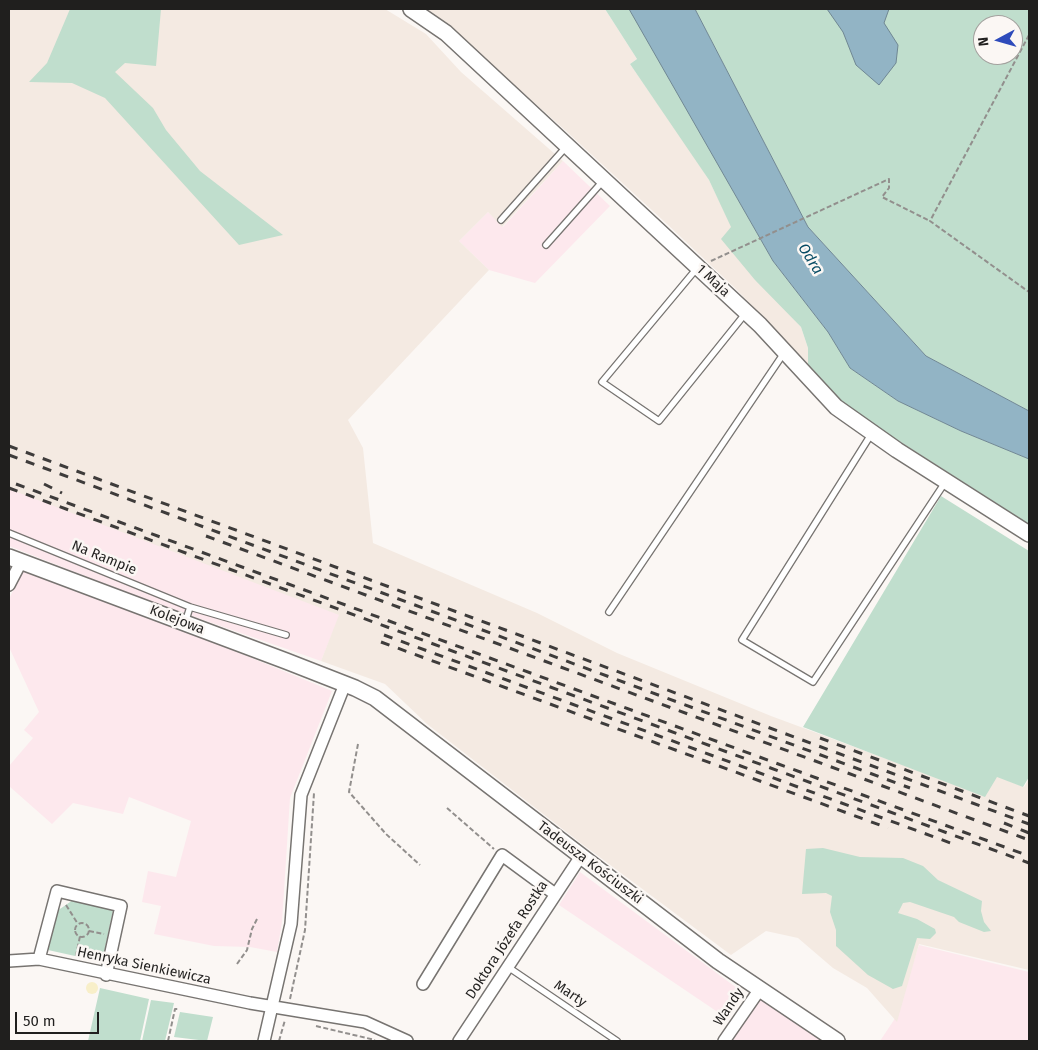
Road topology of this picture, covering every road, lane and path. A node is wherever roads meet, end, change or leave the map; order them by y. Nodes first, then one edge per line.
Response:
1 (411, 9) edge
2 (1029, 35) edge
3 (567, 146) junction
4 (604, 180) junction
5 (501, 220) dead end
6 (930, 221) junction
7 (546, 245) dead end
8 (698, 267) junction
9 (1029, 292) edge
10 (746, 312) junction
11 (785, 351) junction
12 (872, 432) junction
13 (946, 481) junction
14 (9, 533) edge
15 (1029, 534) edge
16 (15, 559) edge
17 (9, 585) edge
18 (190, 607) junction
19 (609, 612) dead end
20 (185, 623) junction
21 (286, 635) dead end
22 (345, 684) junction
23 (358, 744) dead end
24 (315, 790) dead end
25 (447, 808) dead end
26 (502, 855) junction
27 (581, 856) junction
28 (420, 865) dead end
29 (57, 891) junction
30 (556, 894) junction
31 (257, 919) dead end
32 (78, 924) junction
33 (89, 931) junction
34 (80, 936) junction
35 (114, 937) junction
36 (39, 959) junction
37 (9, 961) edge
38 (236, 964) dead end
39 (73, 967) junction
40 (508, 967) junction
41 (106, 975) junction
42 (423, 984) dead end
43 (760, 989) junction
44 (290, 1001) dead end
45 (273, 1007) junction
46 (179, 1010) dead end
47 (294, 1021) dead end
48 (312, 1025) dead end
49 (168, 1041) edge
50 (264, 1041) edge
51 (279, 1041) edge
52 (378, 1041) edge
53 (407, 1041) edge
54 (459, 1041) edge
55 (617, 1041) edge
56 (724, 1041) edge
57 (836, 1041) edge

1 - 3 main road, 1 Maja
2 - 6 path
3 - 4 main road, 1 Maja
3 - 5 lane
4 - 7 lane
4 - 8 main road, 1 Maja
6 - 8 path
6 - 9 path
8 - 10 main road, 1 Maja
8 - 10 lane
10 - 11 main road, 1 Maja
11 - 12 main road, 1 Maja
11 - 19 lane
12 - 13 main road, 1 Maja
12 - 13 lane
13 - 15 main road, 1 Maja
14 - 18 lane, Na Rampie
16 - 17 street
16 - 20 main road, Kolejowa
18 - 20 lane
18 - 21 lane, Na Rampie
20 - 22 main road, Kolejowa
22 - 27 main road, Tadeusza Kościuszki
22 - 45 street
23 - 28 path
24 - 44 path
25 - 26 path
26 - 30 street
26 - 42 street
27 - 30 street, Doktora Józefa Rostka
27 - 43 main road, Tadeusza Kościuszki
29 - 32 path
29 - 35 street
29 - 36 street
30 - 40 street, Doktora Józefa Rostka
31 - 38 path
32 - 33 path
32 - 34 path
33 - 34 path
33 - 35 path
34 - 39 path
35 - 41 street
36 - 37 street, Henryka Sienkiewicza
36 - 39 street, Henryka Sienkiewicza
39 - 41 street, Henryka Sienkiewicza
40 - 54 street, Doktora Józefa Rostka
40 - 55 lane, Marty
41 - 45 street, Henryka Sienkiewicza
43 - 56 street, Wandy
43 - 57 main road, Tadeusza Kościuszki
45 - 50 street
45 - 53 street, Henryka Sienkiewicza
46 - 49 path
47 - 51 path
48 - 52 path

